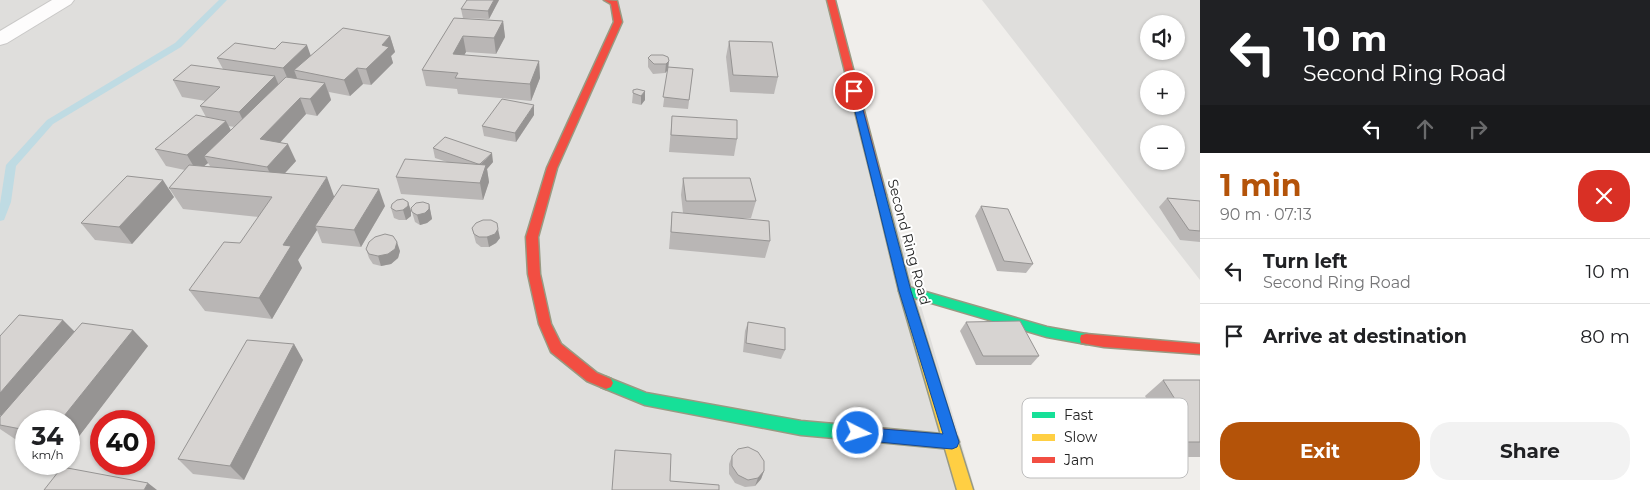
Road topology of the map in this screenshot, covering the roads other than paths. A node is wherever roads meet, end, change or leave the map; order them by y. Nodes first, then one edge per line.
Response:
1 (65, 0) edge
2 (608, 0) edge
3 (831, 0) edge
4 (0, 39) edge
5 (905, 291) junction
6 (1200, 349) edge
7 (952, 442) junction
8 (965, 490) edge

1 - 4 street
2 - 7 street
3 - 5 street, Second Ring Road
5 - 6 street
5 - 7 street, Second Ring Road
7 - 8 street, Second Ring Road

